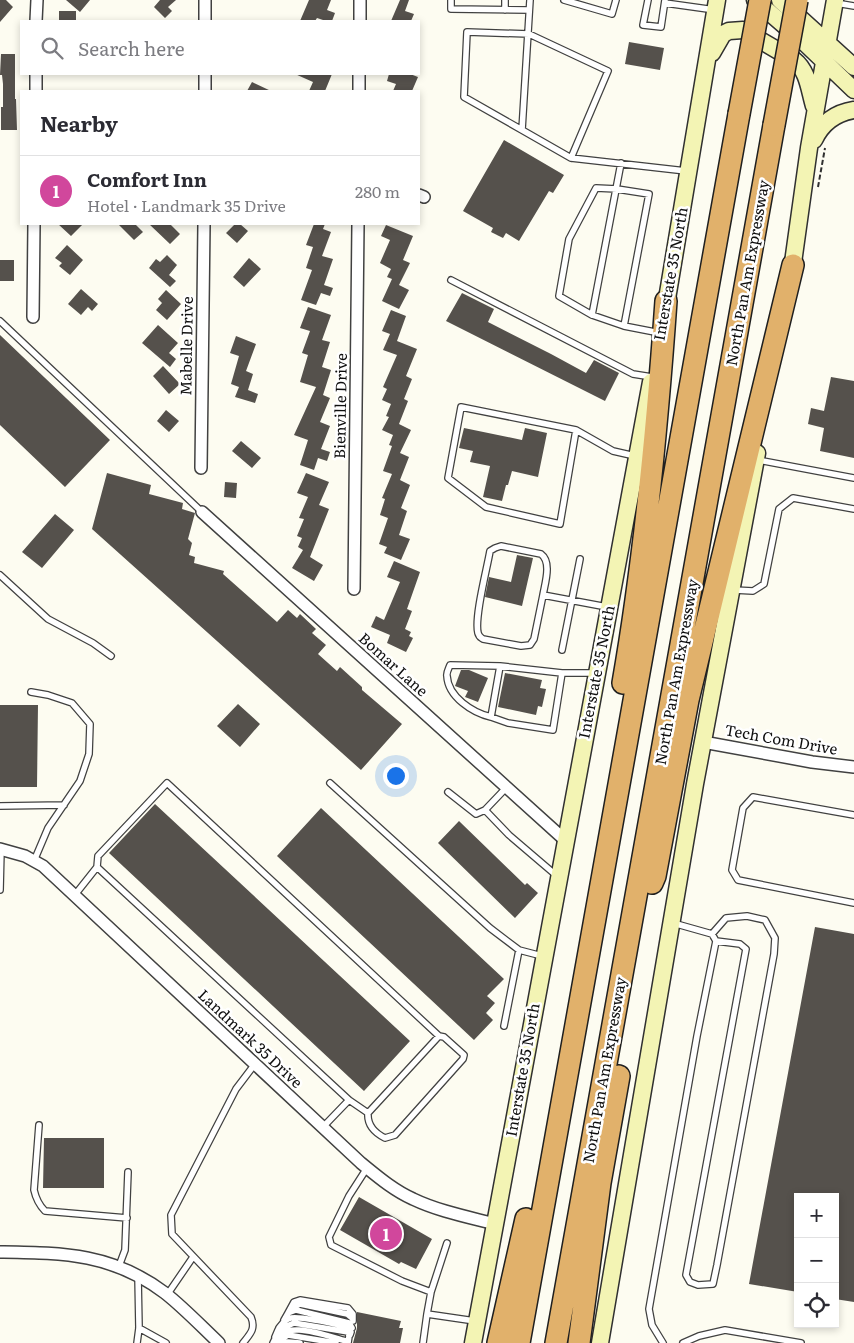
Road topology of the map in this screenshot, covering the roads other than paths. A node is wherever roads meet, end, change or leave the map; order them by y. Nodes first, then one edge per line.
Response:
1 (36, 0) edge
2 (360, 0) edge
3 (451, 0) edge
4 (506, 0) edge
5 (530, 0) edge
6 (564, 0) edge
7 (616, 0) edge
8 (755, 0) edge
9 (760, 0) edge
10 (780, 0) edge
11 (797, 0) edge
12 (204, 1) edge
13 (835, 1) edge
14 (649, 4) edge
15 (663, 4) edge
16 (716, 5) edge
17 (854, 6) edge
18 (505, 10) junction
19 (529, 10) junction
20 (36, 20) edge
21 (205, 20) edge
22 (360, 20) edge
23 (528, 34) junction
24 (828, 42) junction
25 (706, 62) junction
26 (824, 62) junction
27 (854, 67) edge
28 (36, 75) edge
29 (205, 75) edge
30 (360, 75) edge
31 (36, 90) edge
32 (204, 90) edge
33 (359, 90) edge
34 (854, 90) edge
35 (854, 110) edge
36 (815, 113) junction
37 (522, 130) junction
38 (809, 148) junction
39 (571, 158) junction
40 (621, 164) junction
41 (688, 171) junction
42 (617, 189) junction
43 (34, 225) edge
44 (204, 225) edge
45 (358, 225) edge
46 (793, 265) junction
47 (451, 280) dead end
48 (666, 301) junction
49 (592, 315) junction
50 (33, 317) dead end
51 (0, 321) edge
52 (624, 326) junction
53 (660, 333) junction
54 (652, 377) junction
55 (576, 430) junction
56 (637, 456) junction
57 (756, 460) junction
58 (200, 468) dead end
59 (854, 478) edge
60 (854, 509) edge
61 (202, 512) joint
62 (580, 559) dead end
63 (0, 575) edge
64 (354, 589) dead end
65 (732, 590) junction
66 (543, 595) junction
67 (571, 600) junction
68 (609, 607) junction
69 (562, 650) dead end
70 (111, 656) dead end
71 (500, 666) junction
72 (562, 673) junction
73 (597, 673) junction
74 (31, 692) dead end
75 (491, 717) junction
76 (703, 742) junction
77 (854, 767) edge
78 (330, 782) dead end
79 (506, 788) junction
80 (448, 792) dead end
81 (64, 805) junction
82 (0, 806) edge
83 (485, 810) junction
84 (854, 815) edge
85 (566, 840) junction
86 (0, 849) edge
87 (34, 861) junction
88 (97, 867) junction
89 (559, 877) junction
90 (0, 890) edge
91 (74, 896) junction
92 (854, 903) edge
93 (672, 922) junction
94 (712, 934) junction
95 (592, 936) junction
96 (628, 941) junction
97 (716, 941) junction
98 (519, 950) junction
99 (544, 956) junction
100 (619, 993) junction
101 (504, 1026) dead end
102 (439, 1036) junction
103 (255, 1064) junction
104 (349, 1100) junction
105 (368, 1113) junction
106 (39, 1125) dead end
107 (323, 1127) junction
108 (367, 1168) junction
109 (128, 1172) dead end
110 (127, 1218) junction
111 (495, 1224) junction
112 (447, 1242) dead end
113 (0, 1252) edge
114 (193, 1257) junction
115 (119, 1266) junction
116 (138, 1276) junction
117 (431, 1292) junction
118 (167, 1295) junction
119 (288, 1313) junction
120 (427, 1314) junction
121 (284, 1320) junction
122 (477, 1321) junction
123 (139, 1328) junction
124 (278, 1330) junction
125 (351, 1332) junction
126 (212, 1341) edge
127 (275, 1341) edge
128 (137, 1343) edge
129 (166, 1343) edge
130 (243, 1343) edge
131 (283, 1343) edge
132 (300, 1343) edge
133 (336, 1343) edge
134 (347, 1343) edge
135 (423, 1343) edge
136 (473, 1343) edge
137 (498, 1343) edge
138 (519, 1343) edge
139 (556, 1343) edge
140 (579, 1343) edge
141 (600, 1343) edge
142 (663, 1343) edge
143 (683, 1343) edge
144 (801, 1343) edge

1 - 20 street
2 - 22 street
3 - 18 lane
4 - 18 lane
5 - 19 lane
6 - 7 lane
8 - 26 main road
9 - 95 highway, bridge
10 - 24 main road
11 - 96 highway, North Pan Am Expressway, bridge
12 - 21 street
13 - 17 lane
13 - 24 main road
14 - 15 lane
15 - 16 lane
16 - 25 main road, Interstate 35 North
18 - 19 lane
19 - 23 lane
23 - 37 lane
23 - 37 lane
23 - 39 lane
24 - 26 main road
24 - 27 main road
25 - 36 main road
25 - 41 main road, Interstate 35 North
26 - 34 main road
26 - 36 main road
28 - 31 street
29 - 32 street
30 - 33 street
35 - 38 main road
36 - 38 main road
37 - 39 lane
38 - 46 main road
39 - 40 lane
40 - 41 lane
40 - 42 lane
41 - 48 main road, Interstate 35 North
42 - 49 lane
42 - 49 lane
42 - 52 lane
43 - 50 street
44 - 58 street, Mabelle Drive
45 - 64 street, Bienville Drive
46 - 57 main road
46 - 96 highway
47 - 54 lane
48 - 53 main road, Interstate 35 North
48 - 95 highway
49 - 52 lane
51 - 61 lane
52 - 53 lane
53 - 54 main road, Interstate 35 North
54 - 56 main road, Interstate 35 North
55 - 55 lane
55 - 56 lane
56 - 68 main road, Interstate 35 North
57 - 59 lane
57 - 65 main road
60 - 65 lane
61 - 79 street, Bomar Lane
62 - 67 lane
63 - 70 lane
65 - 76 main road
66 - 66 lane
66 - 67 lane
67 - 68 lane
67 - 69 lane
68 - 73 main road, Interstate 35 North
71 - 72 lane
71 - 75 lane
71 - 75 lane
72 - 73 lane
72 - 75 lane
73 - 85 main road, Interstate 35 North
74 - 81 lane
76 - 77 street, Tech Com Drive
76 - 93 main road
78 - 98 lane
79 - 83 lane
79 - 85 street, Bomar Lane
80 - 83 lane
81 - 82 lane
81 - 87 lane
83 - 89 lane
84 - 92 lane
85 - 89 main road, Interstate 35 North
86 - 87 street, Landmark 35 Drive
86 - 90 lane
87 - 91 street, Landmark 35 Drive
88 - 91 lane
88 - 102 lane
88 - 104 lane
89 - 99 main road, Interstate 35 North
91 - 103 street, Landmark 35 Drive
93 - 94 lane
93 - 141 main road
94 - 97 lane
94 - 97 lane
95 - 137 highway
95 - 138 highway
96 - 100 highway, North Pan Am Expressway
97 - 142 lane
98 - 99 lane
98 - 101 lane
99 - 111 main road, Interstate 35 North
100 - 139 highway, North Pan Am Expressway
100 - 140 highway
102 - 105 lane
102 - 105 lane
103 - 107 street, Landmark 35 Drive
103 - 114 lane
104 - 105 lane
104 - 107 lane
106 - 110 lane
107 - 108 street, Landmark 35 Drive
108 - 111 street, Landmark 35 Drive
108 - 117 lane
109 - 110 lane
110 - 115 lane
111 - 122 main road, Interstate 35 North
112 - 117 lane
113 - 115 street
114 - 118 lane
114 - 130 lane
115 - 116 street
116 - 118 street
116 - 123 lane
117 - 120 lane
118 - 126 street
119 - 121 lane
119 - 125 lane
119 - 125 lane
120 - 122 lane
120 - 135 lane
121 - 124 lane
121 - 125 lane
122 - 136 main road, Interstate 35 North
123 - 128 lane
123 - 129 lane
124 - 125 lane
124 - 127 lane
125 - 134 lane
127 - 133 lane
127 - 134 lane
131 - 132 lane
143 - 144 lane

